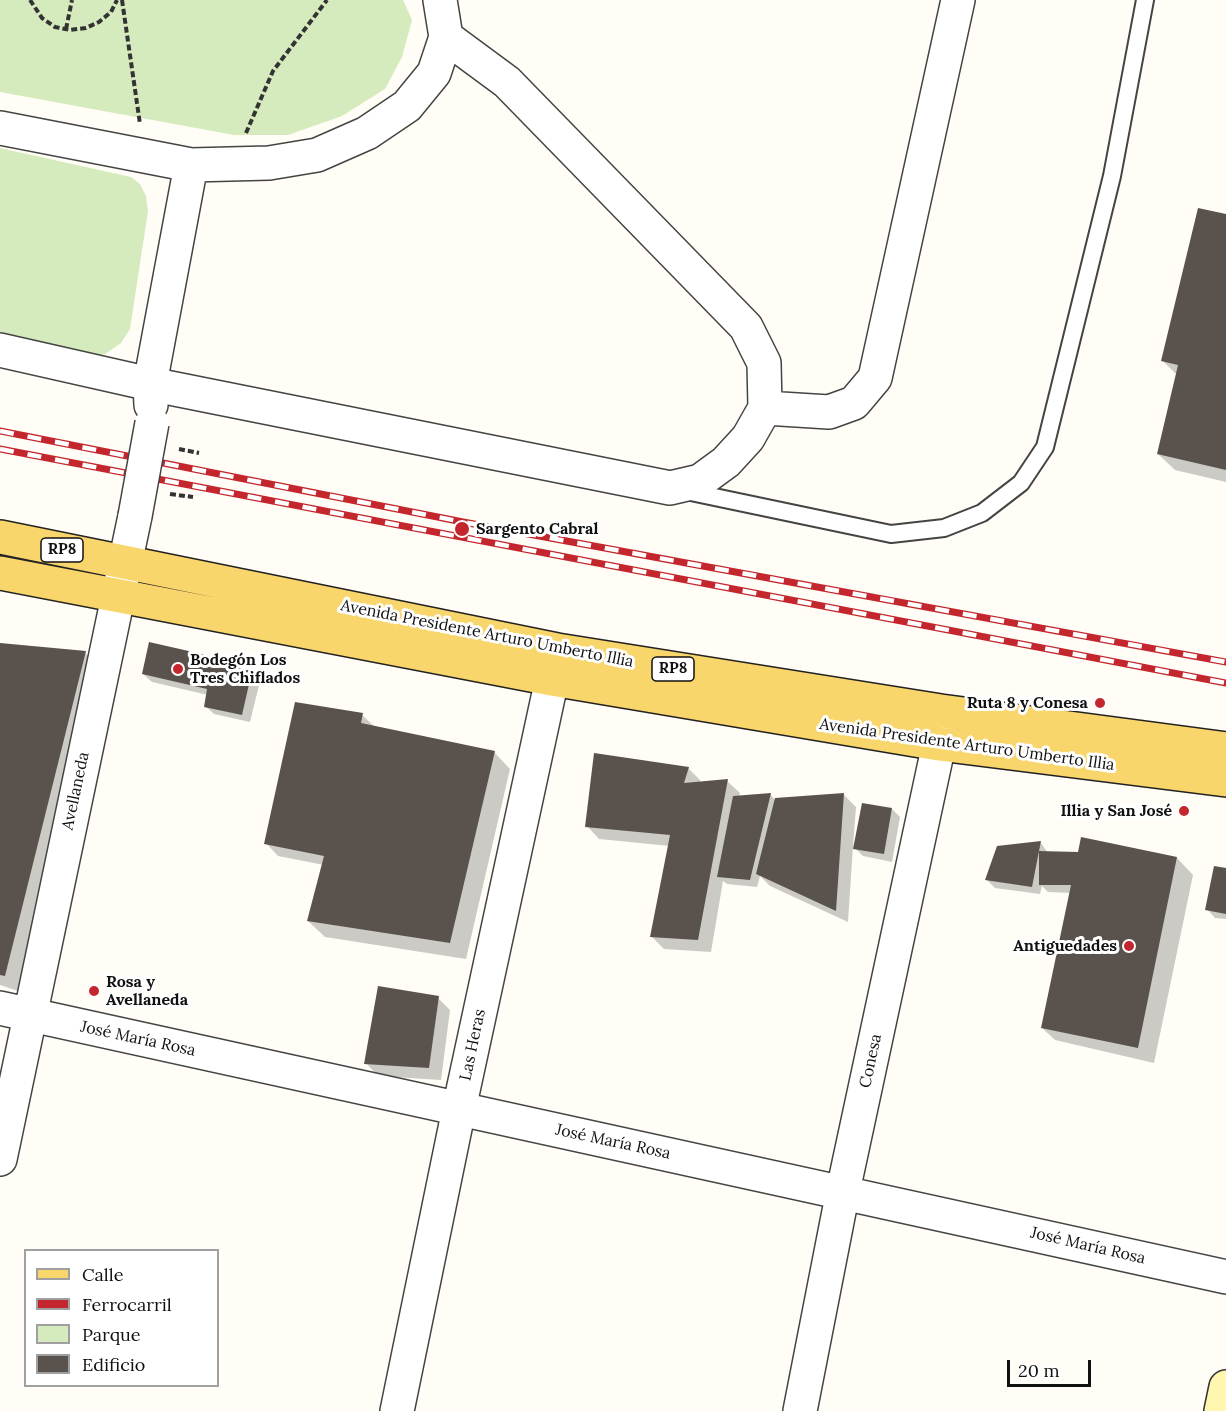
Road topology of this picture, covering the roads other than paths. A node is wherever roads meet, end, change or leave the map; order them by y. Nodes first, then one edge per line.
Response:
1 (440, 0) edge
2 (958, 0) edge
3 (1144, 0) edge
4 (446, 37) junction
5 (0, 128) edge
6 (191, 165) junction
7 (0, 350) edge
8 (150, 384) junction
9 (765, 408) junction
10 (670, 488) junction
11 (0, 537) edge
12 (124, 562) junction
13 (0, 573) edge
14 (117, 596) junction
15 (552, 679) junction
16 (941, 711) junction
17 (939, 744) junction
18 (1226, 749) edge
19 (1226, 780) edge
20 (14, 1012) edge
21 (459, 1109) junction
22 (0, 1159) edge
23 (843, 1191) junction
24 (1226, 1277) edge
25 (1226, 1387) edge
26 (397, 1411) edge
27 (800, 1411) edge
28 (1221, 1411) edge

1 - 4 street
2 - 9 street
3 - 10 lane
4 - 6 street
4 - 9 street
5 - 6 street
6 - 8 street, Avellaneda
7 - 8 street
8 - 10 street
8 - 12 street, Avellaneda, bridge
9 - 10 street
11 - 12 main road, Avenida Presidente Arturo Umberto Illia / RP8
12 - 14 street, Avellaneda
12 - 16 main road, Avenida Presidente Arturo Umberto Illia / RP8
13 - 14 main road, Avenida Presidente Arturo Umberto Illia / RP8
14 - 15 main road, Avenida Presidente Arturo Umberto Illia / RP8
14 - 20 street, Avellaneda
15 - 17 main road, Avenida Presidente Arturo Umberto Illia / RP8
15 - 21 street, Las Heras
16 - 17 street, Conesa
16 - 18 main road, Avenida Presidente Arturo Umberto Illia / RP8
17 - 19 main road, Avenida Presidente Arturo Umberto Illia / RP8
17 - 23 street, Conesa
20 - 21 street, José María Rosa
20 - 22 street, Avellaneda
21 - 23 street, José María Rosa
21 - 26 street, Las Heras
23 - 24 street, José María Rosa
23 - 27 street, Conesa
25 - 28 street

